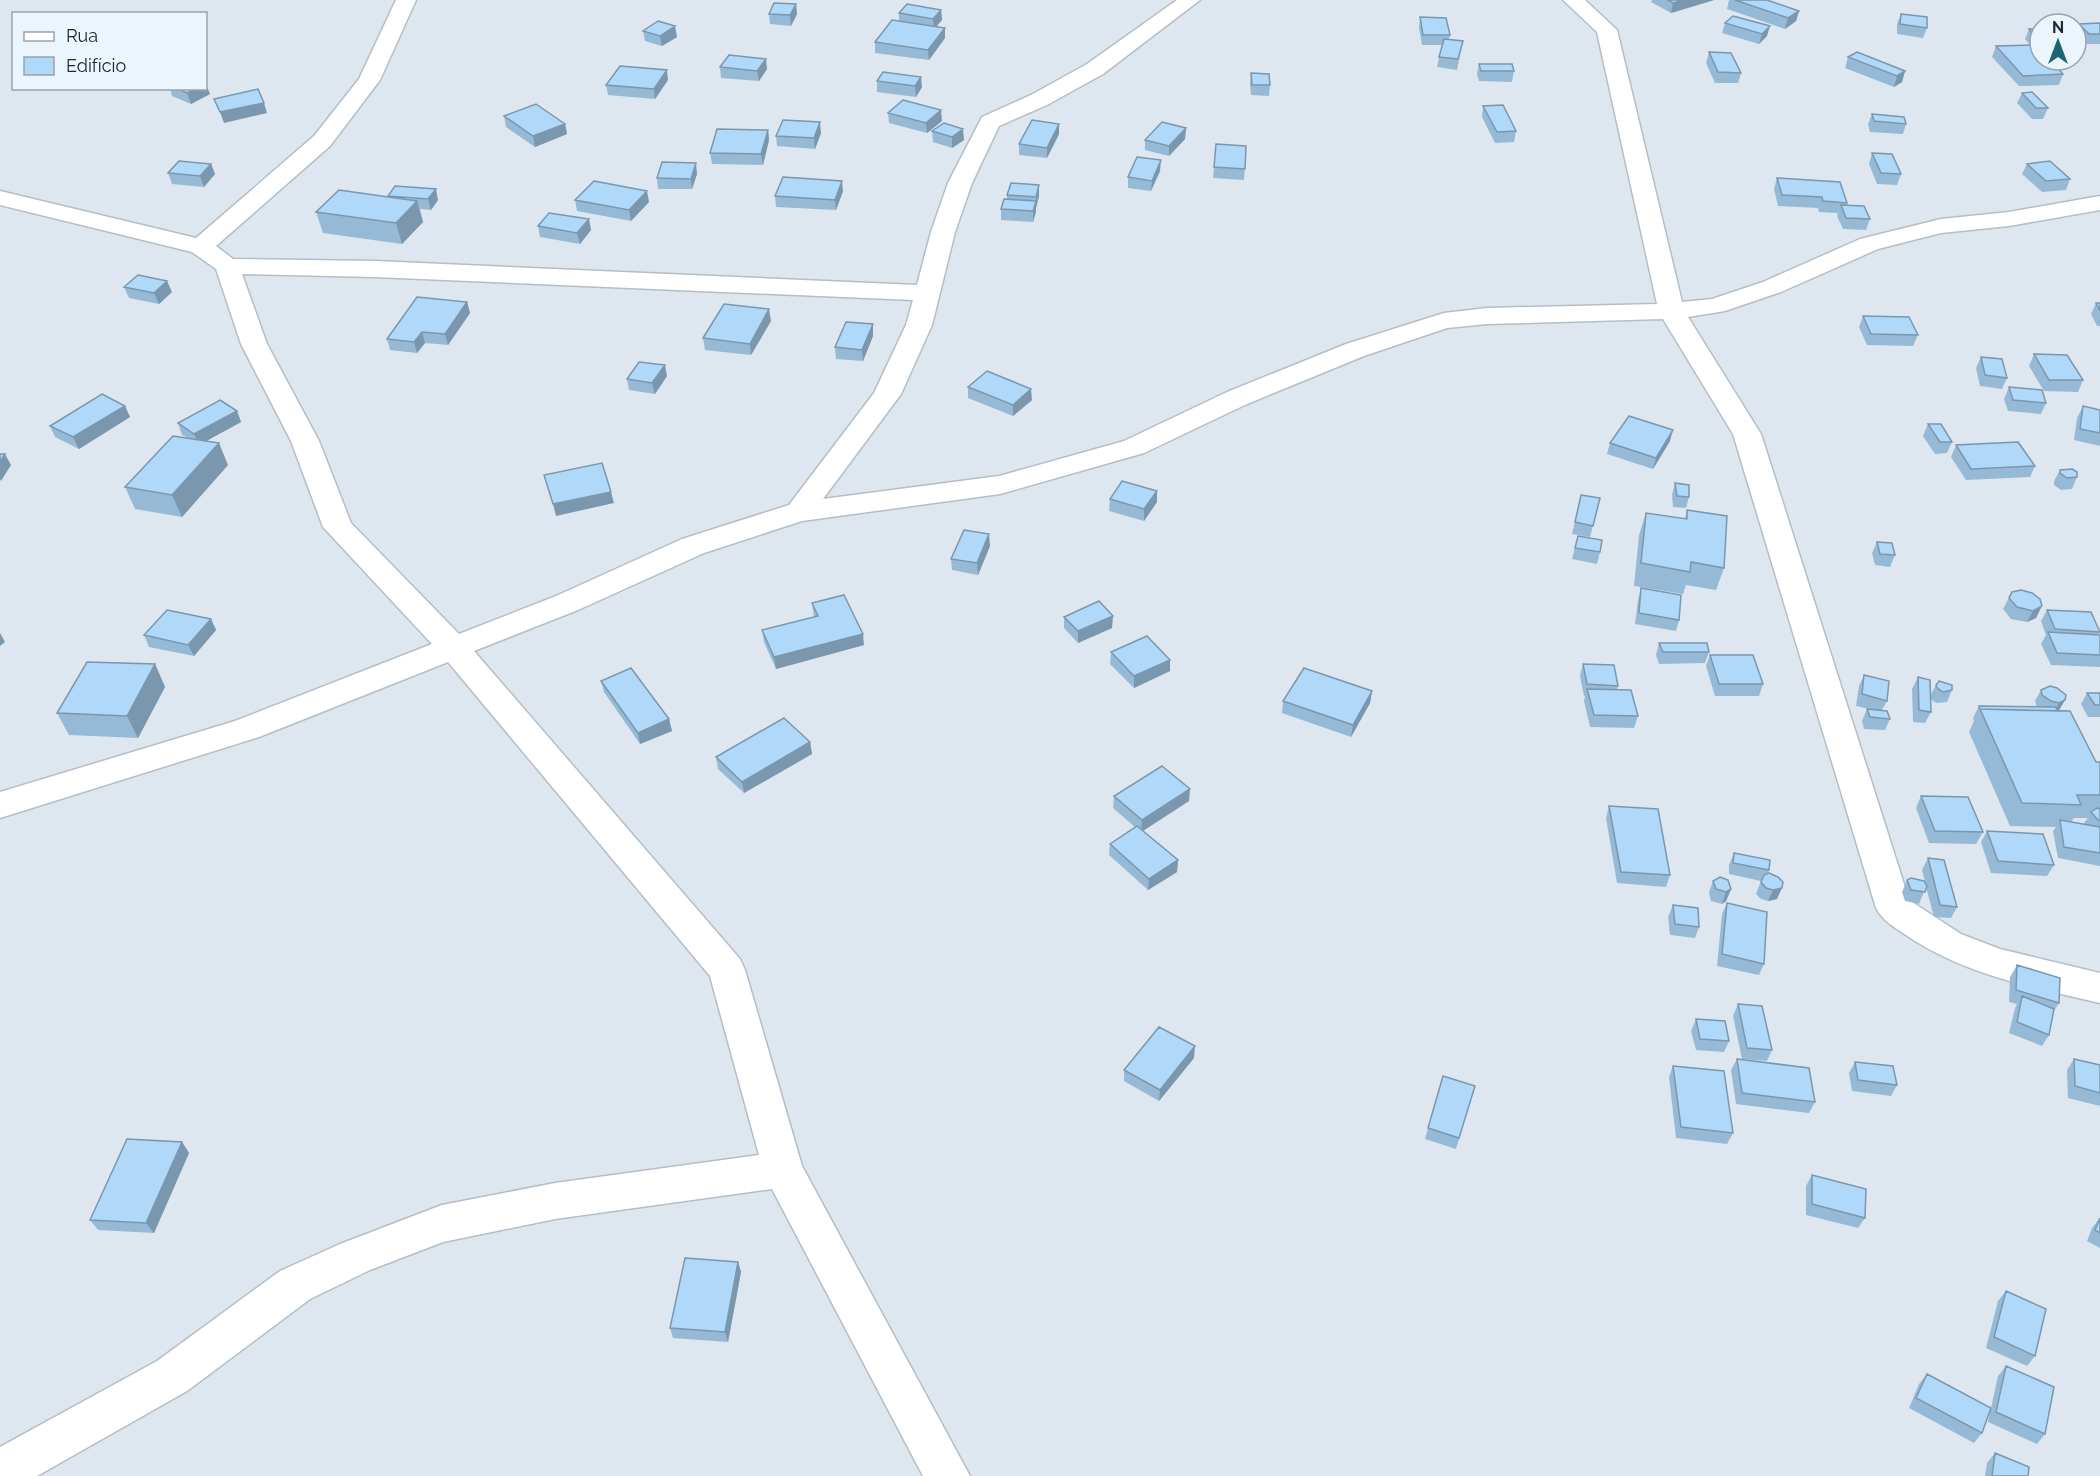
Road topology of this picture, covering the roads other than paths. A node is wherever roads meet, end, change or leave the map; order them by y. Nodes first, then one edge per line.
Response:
1 (406, 0) edge
2 (1190, 0) edge
3 (1573, 0) edge
4 (0, 198) edge
5 (2100, 203) edge
6 (201, 248) junction
7 (227, 266) junction
8 (926, 293) junction
9 (1671, 311) junction
10 (799, 512) junction
11 (453, 646) junction
12 (0, 805) edge
13 (2100, 988) edge
14 (783, 1170) junction
15 (0, 1472) edge
16 (947, 1476) edge

1 - 6 street
2 - 8 street
3 - 9 street
4 - 6 street
5 - 9 street
6 - 7 street
7 - 8 street
7 - 11 street
8 - 10 street
9 - 10 street
9 - 13 street
10 - 11 street
11 - 12 street
11 - 14 street
14 - 15 street
14 - 16 street

